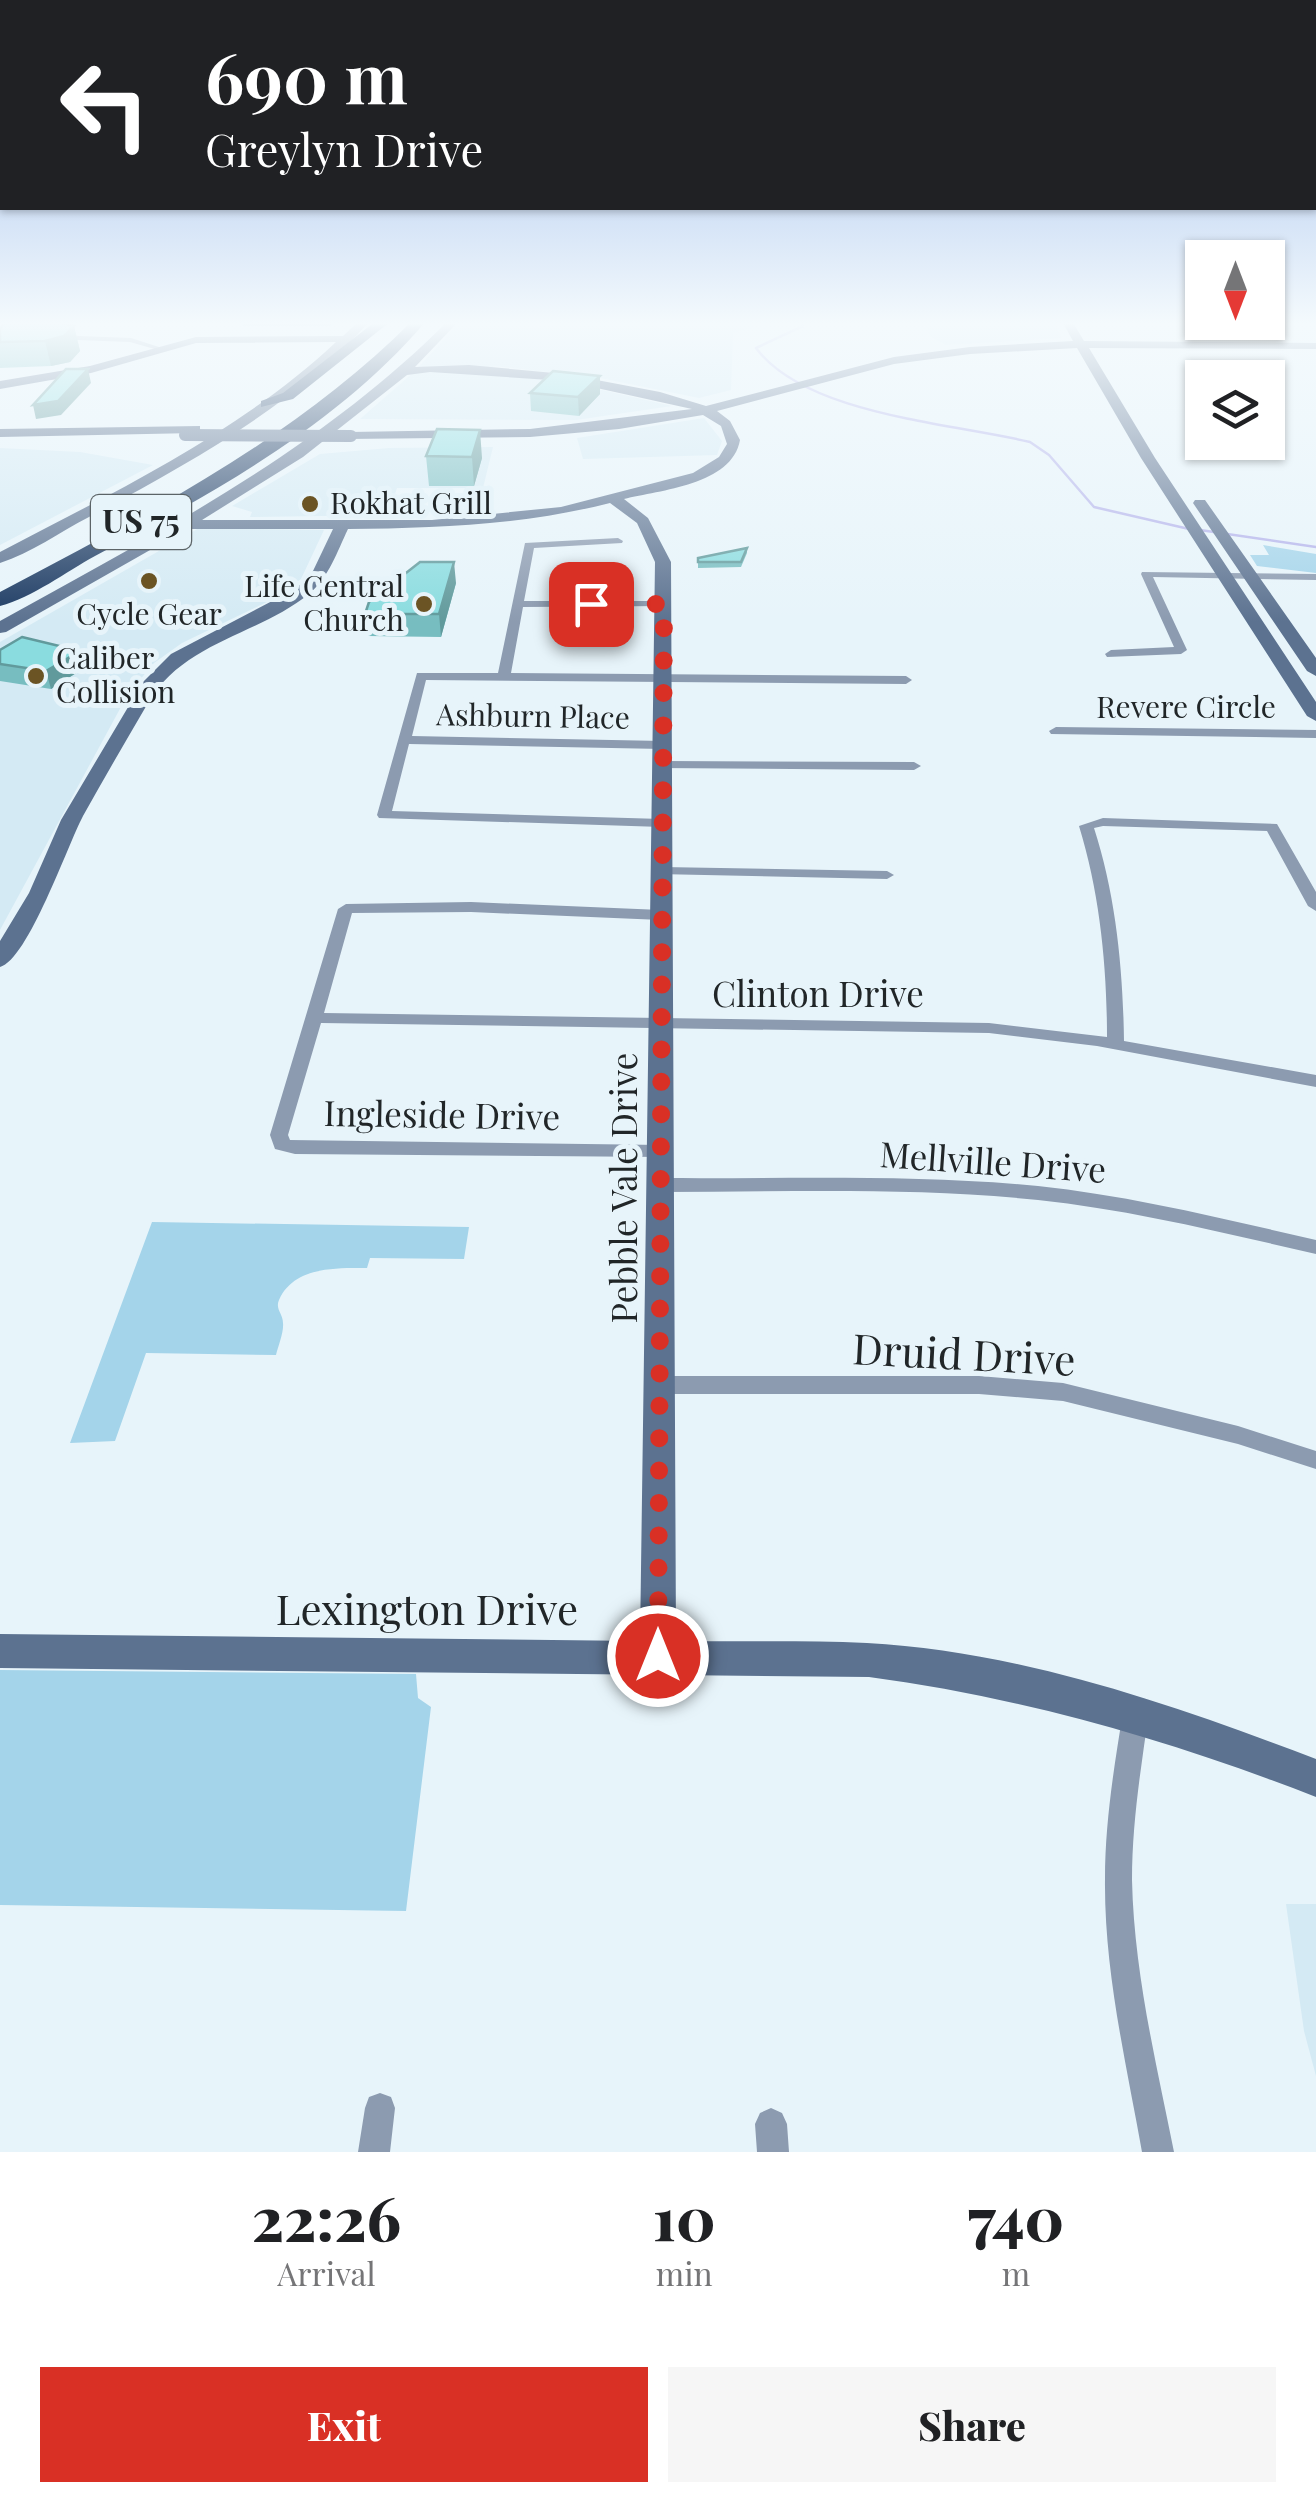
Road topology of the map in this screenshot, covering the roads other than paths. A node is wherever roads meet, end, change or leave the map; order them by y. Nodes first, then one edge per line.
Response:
1 (240, 421) edge
2 (277, 421) edge
3 (302, 421) edge
4 (338, 421) edge
5 (340, 421) edge
6 (598, 421) edge
7 (723, 421) edge
8 (1130, 421) edge
9 (1143, 421) edge
10 (335, 425) junction
11 (0, 436) edge
12 (1174, 476) junction
13 (1194, 494) dead end
14 (614, 499) junction
15 (210, 508) junction
16 (248, 523) junction
17 (343, 523) junction
18 (179, 525) junction
19 (618, 541) dead end
20 (0, 558) edge
21 (1226, 573) junction
22 (1249, 574) junction
23 (1316, 577) edge
24 (0, 583) edge
25 (0, 600) edge
26 (518, 604) junction
27 (664, 604) junction
28 (0, 628) edge
29 (1112, 654) dead end
30 (1316, 671) edge
31 (504, 675) junction
32 (664, 679) junction
33 (906, 680) dead end
34 (1316, 716) edge
35 (1056, 731) dead end
36 (1316, 734) edge
37 (402, 740) junction
38 (663, 755) junction
39 (914, 766) dead end
40 (662, 822) junction
41 (662, 871) junction
42 (888, 875) dead end
43 (1316, 906) edge
44 (661, 915) junction
45 (0, 960) edge
46 (315, 1018) junction
47 (660, 1025) junction
48 (1116, 1044) junction
49 (1316, 1082) edge
50 (662, 1151) junction
51 (662, 1185) junction
52 (1316, 1246) edge
53 (660, 1385) junction
54 (1316, 1460) edge
55 (0, 1651) edge
56 (658, 1656) junction
57 (1136, 1712) junction
58 (1316, 1778) edge
59 (380, 2108) dead end
60 (374, 2152) edge
61 (1158, 2152) edge

1 - 20 main road
2 - 24 highway, US 75
3 - 25 highway, US 75
4 - 10 highway
5 - 10 main road
6 - 11 main road, bridge
7 - 14 main road
8 - 12 main road
9 - 12 main road
10 - 15 main road
12 - 21 main road
13 - 22 main road
14 - 17 main road
14 - 27 main road, Pebble Vale Drive
15 - 16 main road
15 - 18 main road
16 - 17 main road
16 - 18 main road
17 - 45 main road
18 - 28 main road
19 - 26 street
21 - 22 street
21 - 29 street
21 - 34 main road
22 - 23 street
22 - 30 main road
26 - 27 street
26 - 31 street
27 - 32 main road, Pebble Vale Drive
31 - 32 street
31 - 37 street
32 - 33 street
32 - 38 main road, Pebble Vale Drive
35 - 36 street, Revere Circle
37 - 38 street, Ashburn Place
37 - 40 street
38 - 39 street, Ashburn Place
38 - 40 main road, Pebble Vale Drive
40 - 41 main road, Pebble Vale Drive
41 - 42 street
41 - 44 main road, Pebble Vale Drive
43 - 48 street
44 - 46 street
44 - 47 main road, Pebble Vale Drive
46 - 47 street, Clinton Drive
46 - 50 street, Ingleside Drive
47 - 48 street, Clinton Drive
47 - 50 main road, Pebble Vale Drive
48 - 49 street, Clinton Drive
50 - 51 main road, Pebble Vale Drive
51 - 52 street, Mellville Drive
51 - 53 main road, Pebble Vale Drive
53 - 54 street, Druid Drive
53 - 56 main road, Pebble Vale Drive
55 - 56 main road, Lexington Drive
56 - 57 main road, Lexington Drive
57 - 58 main road, Lexington Drive
57 - 61 street
59 - 60 street

